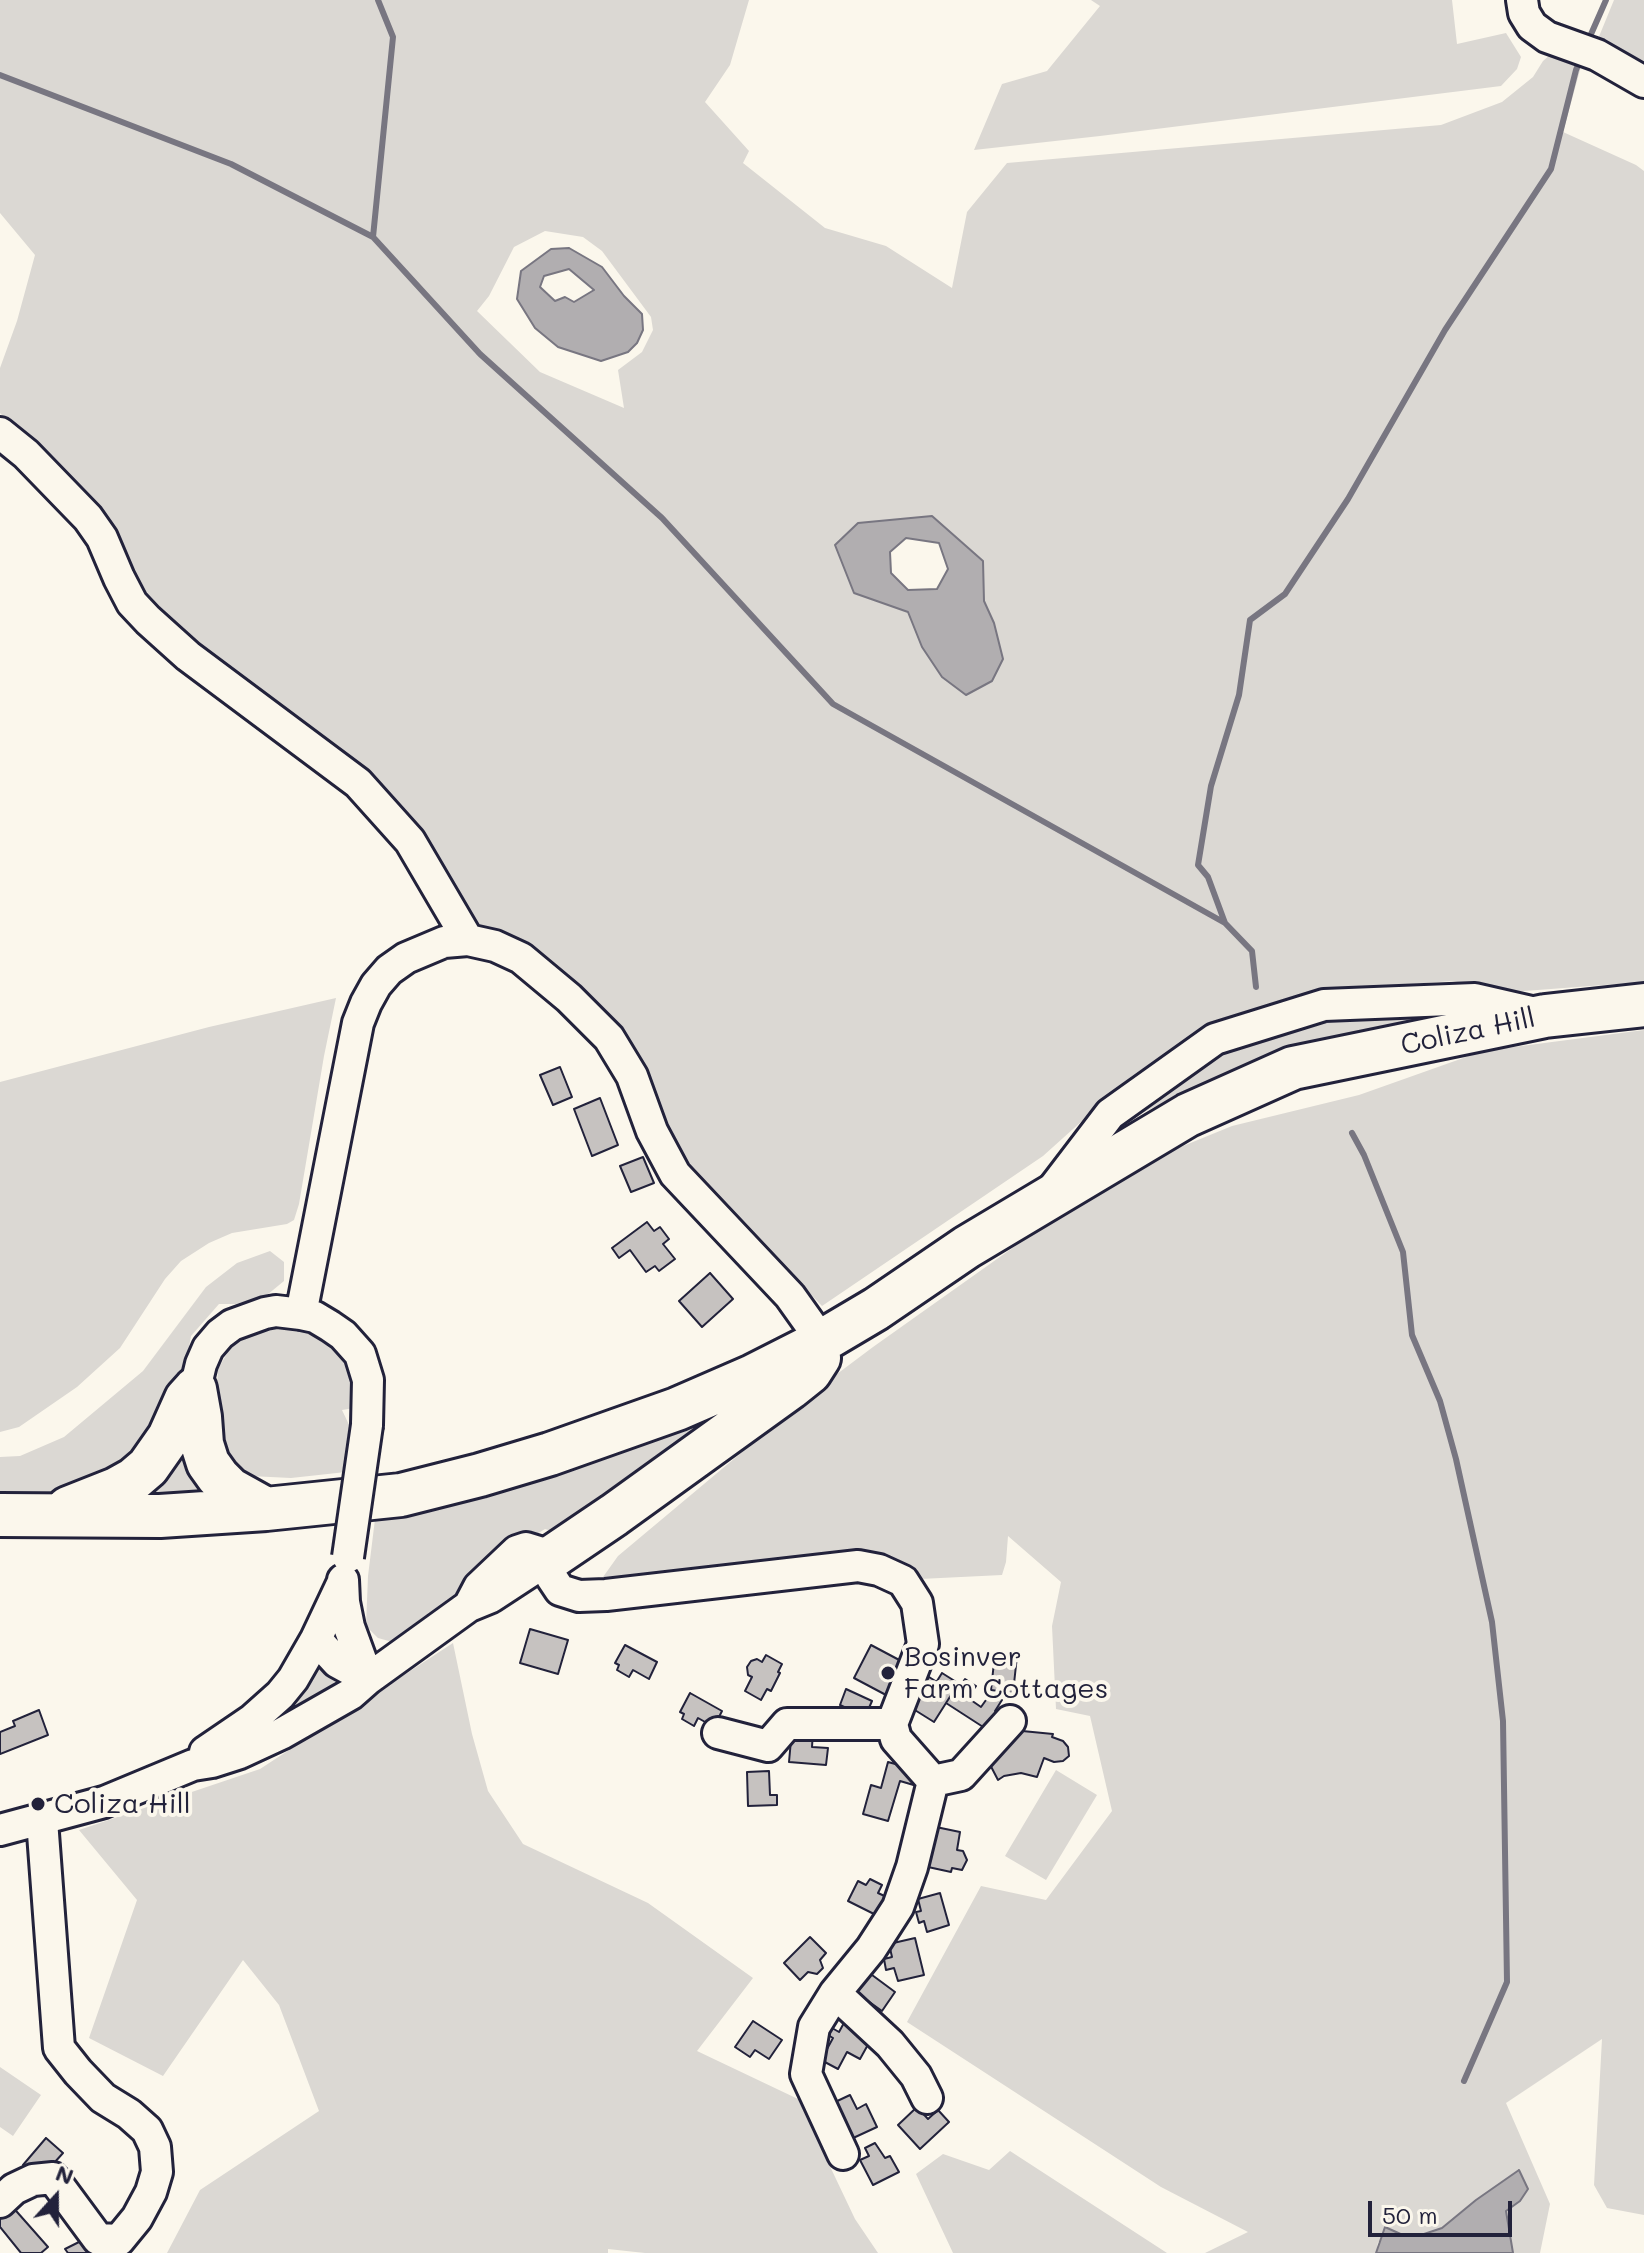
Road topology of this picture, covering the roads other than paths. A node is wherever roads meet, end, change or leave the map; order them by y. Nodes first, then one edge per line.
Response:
1 (1522, 0) edge
2 (1644, 82) edge
3 (0, 433) edge
4 (468, 940) junction
5 (1644, 1005) edge
6 (1545, 1016) junction
7 (1044, 1201) junction
8 (301, 1314) junction
9 (822, 1341) junction
10 (195, 1389) junction
11 (266, 1509) junction
12 (0, 1515) edge
13 (48, 1515) junction
14 (546, 1561) junction
15 (329, 1631) junction
16 (368, 1679) junction
17 (1010, 1721) dead end
18 (892, 1724) junction
19 (718, 1733) dead end
20 (193, 1765) junction
21 (933, 1781) junction
22 (42, 1820) junction
23 (0, 1830) edge
24 (835, 1993) junction
25 (927, 2098) dead end
26 (843, 2154) dead end
27 (0, 2202) edge

1 - 2 street
3 - 4 street
4 - 8 street
4 - 9 street
5 - 6 highway, Coliza Hill
6 - 7 highway, Coliza Hill
6 - 7 street
7 - 9 highway, Coliza Hill
8 - 10 street
8 - 15 street, bridge
9 - 11 highway, Coliza Hill
9 - 14 highway
10 - 11 highway
10 - 13 highway
11 - 13 highway, Coliza Hill
12 - 13 highway, Coliza Hill
14 - 16 street
14 - 18 street
15 - 16 street
15 - 20 street
16 - 20 street
17 - 21 street
18 - 19 street
18 - 21 street
20 - 22 street
21 - 24 street
22 - 23 street
22 - 27 street
24 - 25 street
24 - 26 street

